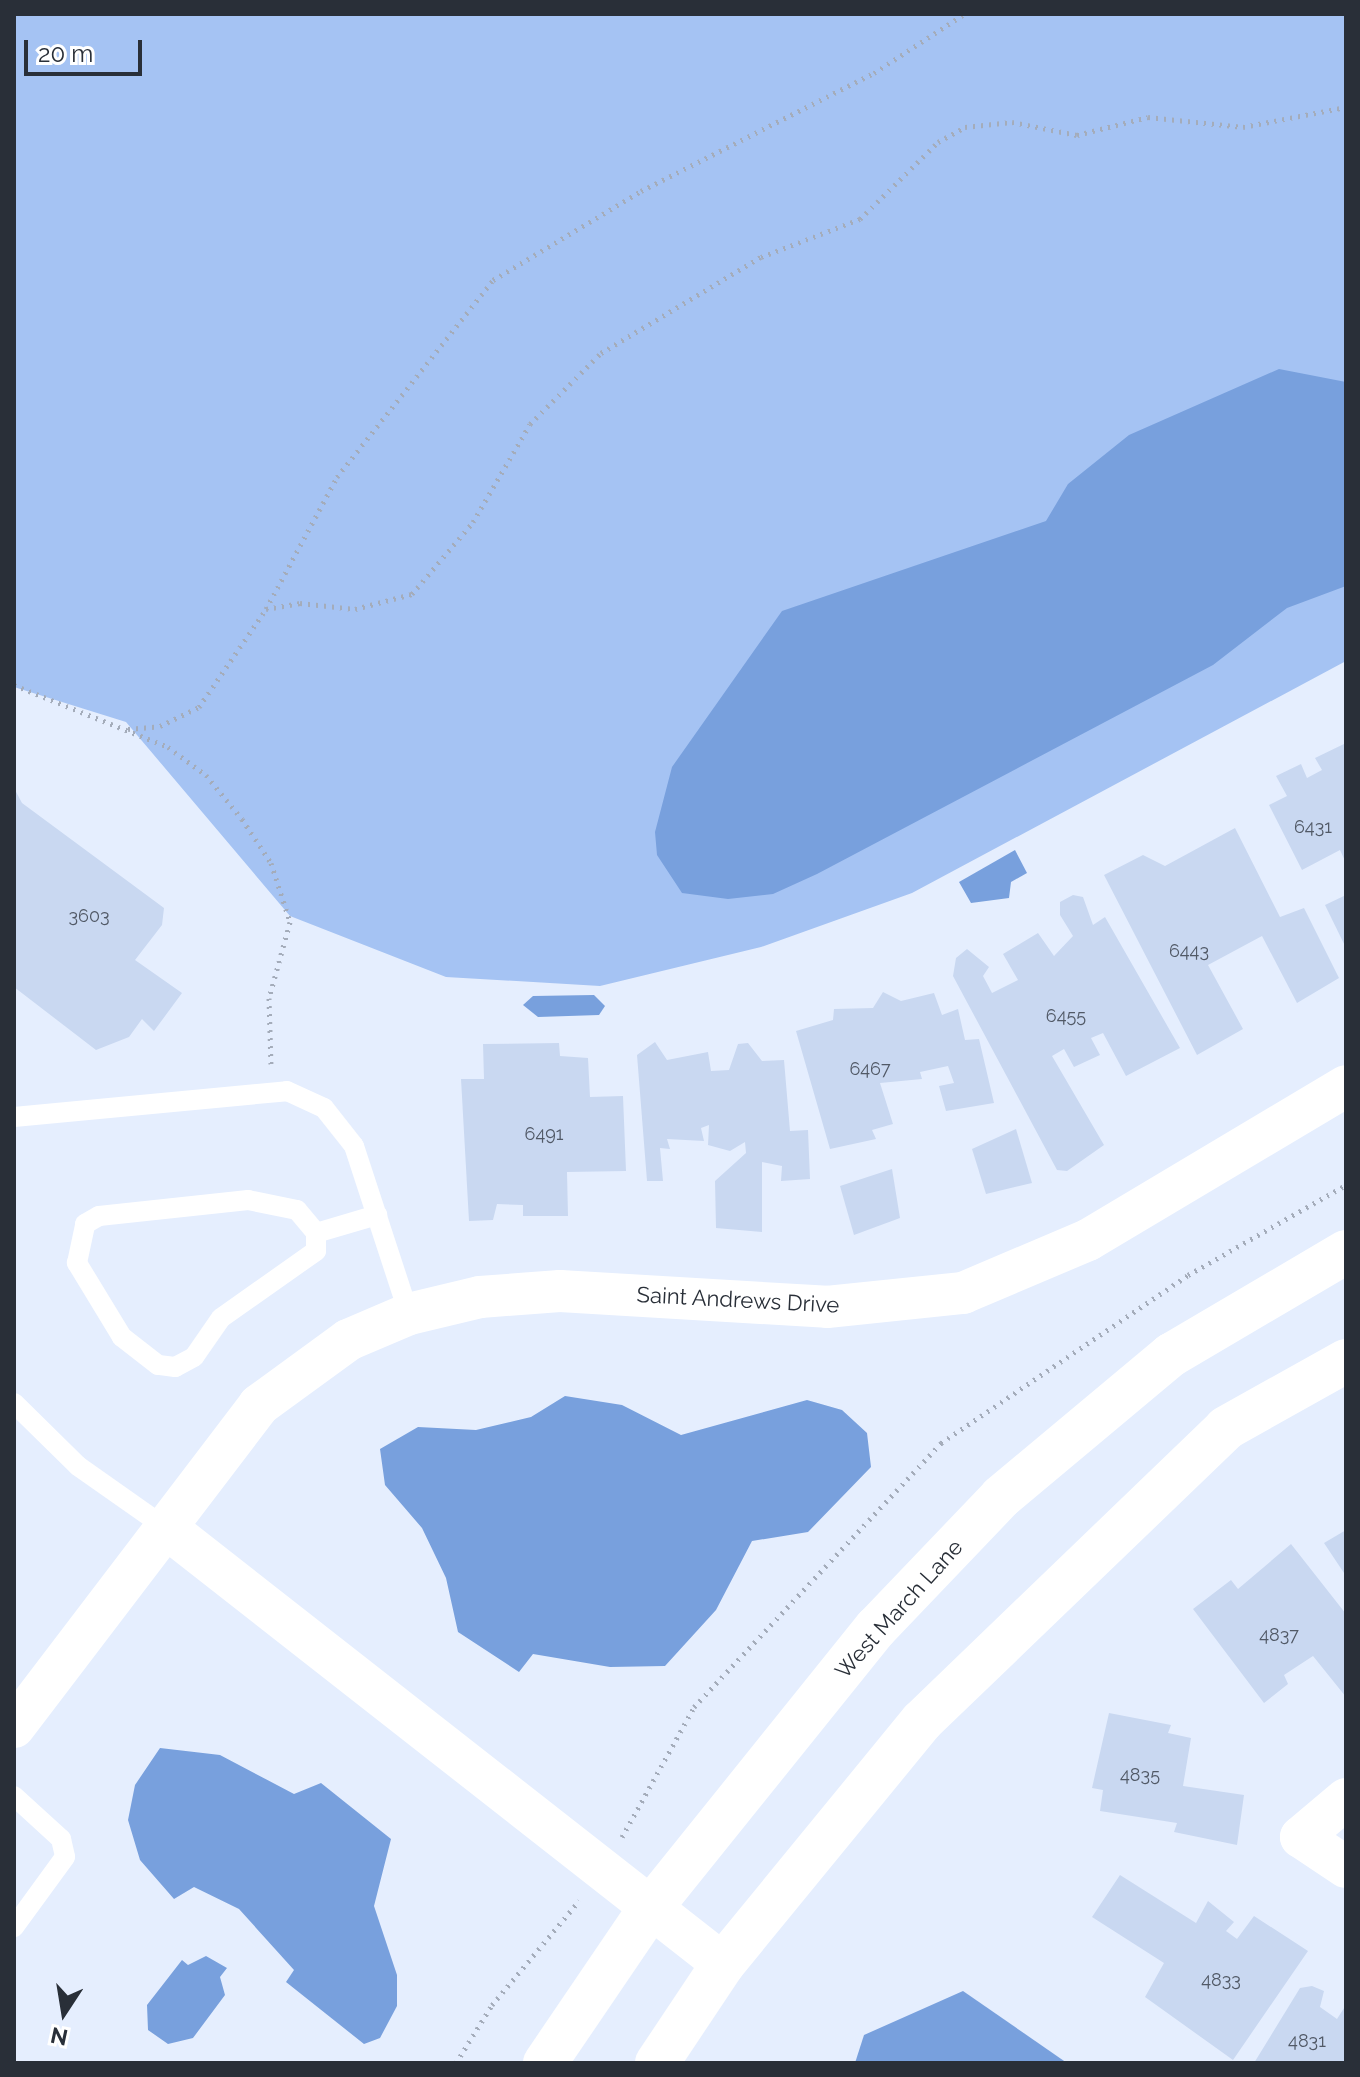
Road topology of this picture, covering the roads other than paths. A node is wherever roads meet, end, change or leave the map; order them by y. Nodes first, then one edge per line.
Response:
1 (1346, 1086) edge
2 (14, 1117) edge
3 (377, 1215) junction
4 (316, 1233) junction
5 (1346, 1252) edge
6 (409, 1314) junction
7 (1346, 1361) edge
8 (14, 1403) edge
9 (169, 1530) junction
10 (15, 1724) edge
11 (14, 1796) edge
12 (1346, 1799) edge
13 (1346, 1867) edge
14 (649, 1910) junction
15 (14, 1927) edge
16 (723, 1964) junction
17 (545, 2063) edge
18 (657, 2063) edge

1 - 6 street, Saint Andrews Drive
2 - 3 lane
3 - 4 lane
3 - 6 lane
4 - 4 lane
5 - 14 main road, West March Lane
6 - 9 street, Saint Andrews Drive
7 - 16 main road
8 - 9 lane
9 - 10 street, Saint Andrews Drive
9 - 14 street
11 - 15 lane
12 - 13 street
14 - 16 street
14 - 17 main road, West March Lane
16 - 18 main road

